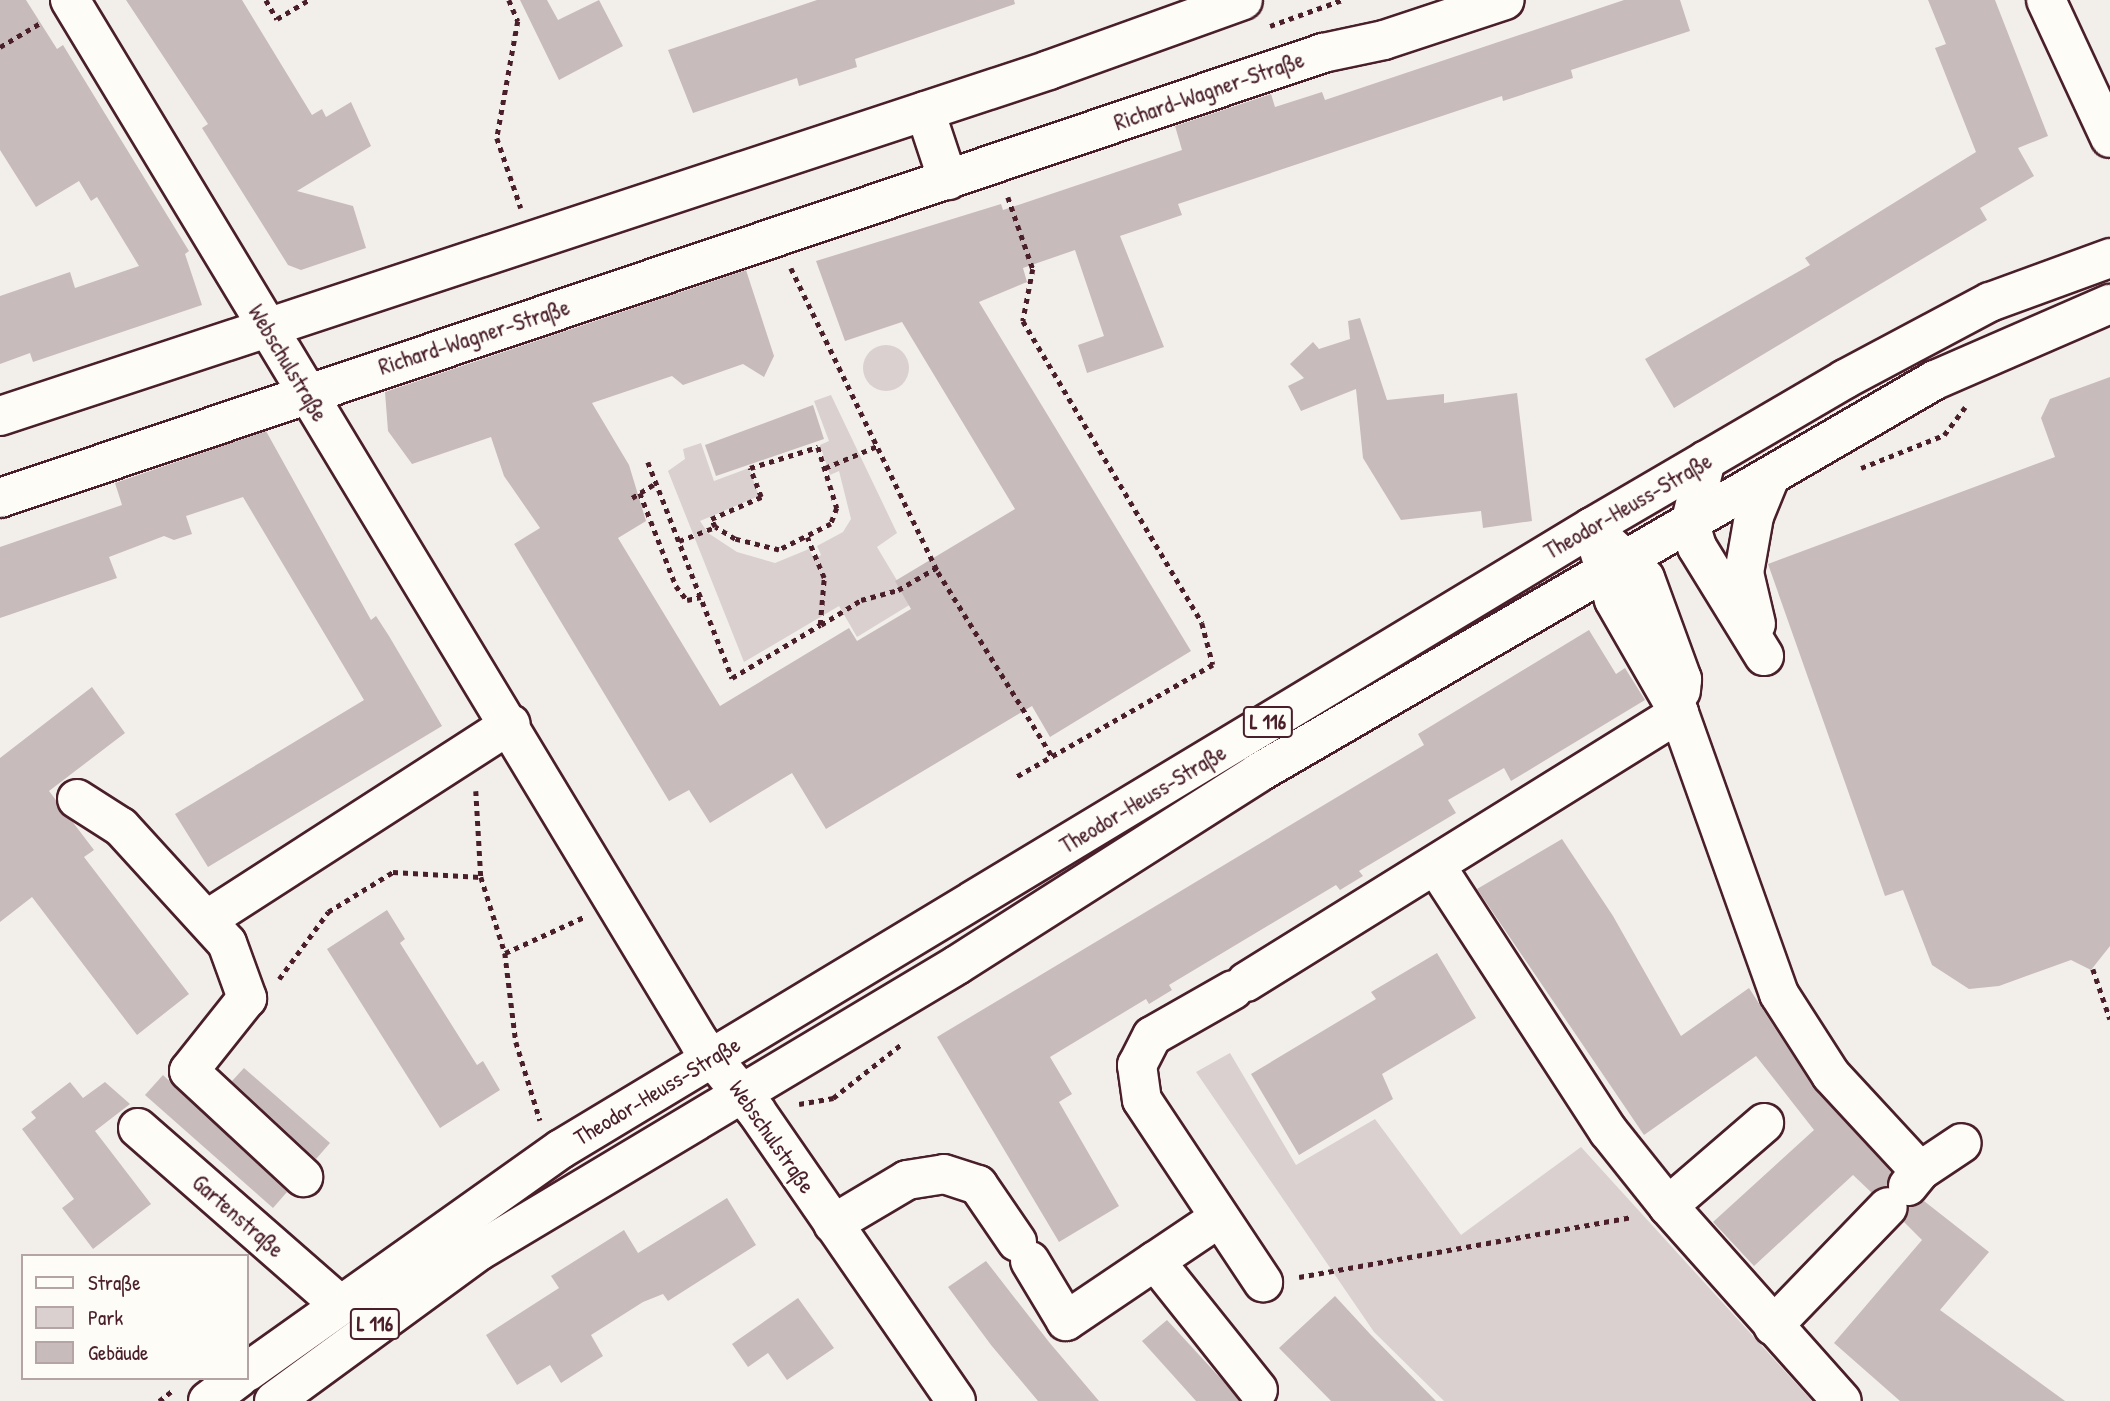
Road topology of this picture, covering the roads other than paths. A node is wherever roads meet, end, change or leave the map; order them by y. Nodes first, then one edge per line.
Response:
1 (70, 0) edge
2 (1243, 0) edge
3 (2046, 0) edge
4 (1482, 4) edge
5 (925, 111) junction
6 (2110, 138) edge
7 (948, 180) junction
8 (2110, 258) edge
9 (2101, 302) edge
10 (266, 325) junction
11 (305, 394) junction
12 (0, 416) edge
13 (1706, 460) junction
14 (1770, 477) junction
15 (0, 498) edge
16 (1690, 524) junction
17 (1592, 527) junction
18 (1616, 569) junction
19 (1679, 713) junction
20 (511, 724) junction
21 (77, 799) dead end
22 (1436, 866) junction
23 (208, 919) junction
24 (707, 1050) junction
25 (741, 1091) junction
26 (1764, 1123) dead end
27 (138, 1128) dead end
28 (1962, 1143) dead end
29 (303, 1178) dead end
30 (1905, 1188) junction
31 (1668, 1206) junction
32 (1219, 1218) junction
33 (833, 1224) junction
34 (1155, 1261) junction
35 (1263, 1282) road end
36 (340, 1304) junction
37 (1773, 1326) junction
38 (248, 1371) edge
39 (236, 1380) edge
40 (1258, 1390) dead end
41 (208, 1401) edge
42 (274, 1401) edge
43 (956, 1401) edge
44 (1842, 1401) edge

1 - 10 street, Webschulstraße
2 - 5 street
3 - 6 street
4 - 7 street, Richard-Wagner-Straße
5 - 7 street
5 - 10 street
7 - 11 street, Richard-Wagner-Straße
8 - 13 street, Theodor-Heuss-Straße / L 116
9 - 14 street, Theodor-Heuss-Straße / L 116
10 - 11 street, Webschulstraße
10 - 12 street
11 - 15 street, Richard-Wagner-Straße
11 - 20 street, Webschulstraße
13 - 16 street
13 - 17 street, Theodor-Heuss-Straße / L 116
14 - 16 street, Theodor-Heuss-Straße / L 116
14 - 16 street
16 - 18 street, Theodor-Heuss-Straße / L 116
17 - 18 street
17 - 24 street, Theodor-Heuss-Straße / L 116
18 - 19 street
18 - 25 street, Theodor-Heuss-Straße / L 116
19 - 22 street
19 - 30 street
20 - 23 street
20 - 24 street, Webschulstraße
21 - 23 street
22 - 31 street
22 - 32 street
23 - 29 street
24 - 25 street, Webschulstraße
24 - 36 street, Theodor-Heuss-Straße / L 116
25 - 33 street, Webschulstraße
25 - 42 street, Theodor-Heuss-Straße / L 116
26 - 31 street
27 - 36 street, Gartenstraße
28 - 30 street
30 - 37 street
31 - 37 street
32 - 34 street
32 - 35 street
33 - 34 street
33 - 43 street, Webschulstraße
34 - 40 street
36 - 38 street, L 116
37 - 44 street
39 - 41 street

